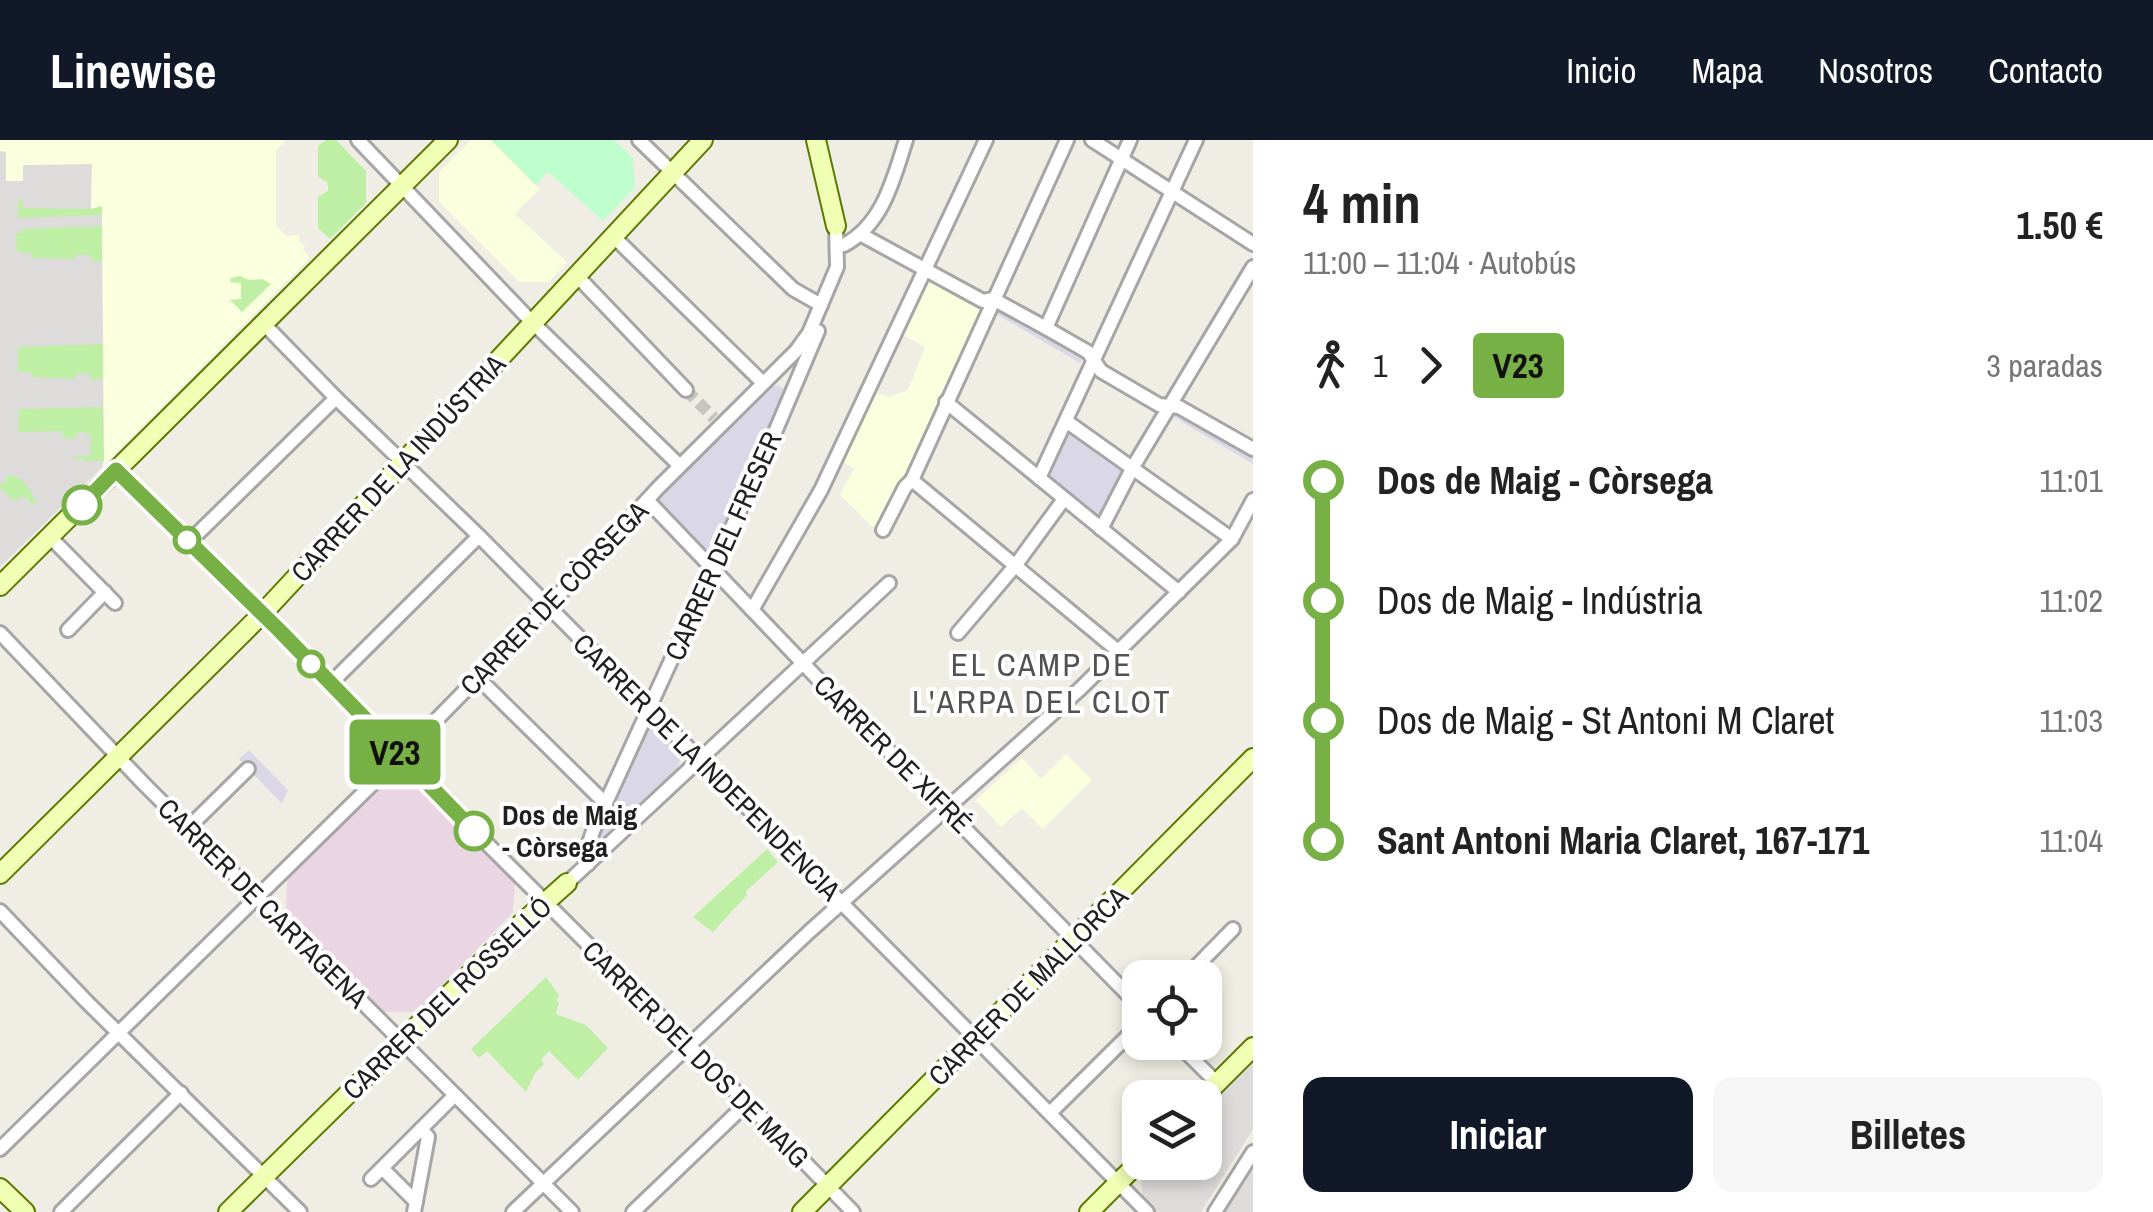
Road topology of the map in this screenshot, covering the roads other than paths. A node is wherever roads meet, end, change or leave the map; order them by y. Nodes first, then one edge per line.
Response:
1 (358, 140) edge
2 (448, 140) edge
3 (638, 140) edge
4 (703, 140) edge
5 (816, 140) edge
6 (906, 140) edge
7 (986, 140) edge
8 (1067, 140) edge
9 (1092, 140) edge
10 (1130, 140) edge
11 (1196, 140) edge
12 (1121, 159) junction
13 (672, 172) junction
14 (402, 187) junction
15 (1172, 190) junction
16 (836, 226) junction
17 (614, 237) junction
18 (865, 238) junction
19 (844, 244) junction
20 (1253, 244) edge
21 (1253, 267) edge
22 (925, 270) junction
23 (578, 276) junction
24 (993, 300) junction
25 (821, 305) junction
26 (534, 323) junction
27 (264, 324) junction
28 (1046, 328) junction
29 (1093, 362) junction
30 (766, 380) junction
31 (686, 390) tunnel mouth
32 (793, 391) junction
33 (336, 398) junction
34 (946, 402) junction
35 (1170, 407) junction
36 (1066, 420) junction
37 (1253, 449) edge
38 (404, 463) junction
39 (680, 466) junction
40 (1133, 467) junction
41 (116, 470) junction
42 (1039, 478) junction
43 (912, 480) junction
44 (1064, 498) junction
45 (647, 500) junction
46 (1253, 500) edge
47 (1248, 521) edge
48 (1101, 529) junction
49 (883, 530) dead end
50 (50, 536) junction
51 (479, 536) junction
52 (1232, 539) junction
53 (189, 542) junction
54 (1015, 566) junction
55 (713, 568) junction
56 (888, 583) dead end
57 (0, 586) edge
58 (105, 592) junction
59 (1178, 592) junction
60 (116, 603) dead end
61 (548, 606) junction
62 (752, 610) junction
63 (262, 614) junction
64 (68, 630) dead end
65 (958, 632) dead end
66 (0, 633) edge
67 (1118, 651) junction
68 (803, 663) junction
69 (478, 678) junction
70 (330, 684) junction
71 (650, 710) junction
72 (400, 756) junction
73 (118, 758) junction
74 (1253, 758) edge
75 (700, 760) junction
76 (248, 769) dead end
77 (606, 804) junction
78 (946, 808) junction
79 (188, 828) junction
80 (588, 864) junction
81 (0, 874) edge
82 (567, 883) joint
83 (258, 898) junction
84 (545, 902) junction
85 (841, 903) junction
86 (0, 911) edge
87 (1234, 929) dead end
88 (1075, 939) junction
89 (1203, 960) edge
90 (1122, 988) edge
91 (119, 1033) junction
92 (975, 1039) junction
93 (402, 1042) junction
94 (1122, 1042) edge
95 (689, 1045) junction
96 (1253, 1047) edge
97 (1194, 1060) edge
98 (1213, 1080) edge
99 (1219, 1080) edge
100 (181, 1093) junction
101 (454, 1095) junction
102 (747, 1103) junction
103 (1050, 1113) junction
104 (421, 1129) junction
105 (0, 1149) edge
106 (1253, 1152) edge
107 (382, 1168) junction
108 (264, 1177) junction
109 (370, 1179) dead end
110 (1122, 1179) edge
111 (543, 1183) junction
112 (1118, 1183) junction
113 (828, 1186) junction
114 (0, 1188) edge
115 (415, 1207) edge
116 (25, 1212) edge
117 (61, 1212) edge
118 (228, 1212) edge
119 (300, 1212) edge
120 (512, 1212) edge
121 (572, 1212) edge
122 (633, 1212) edge
123 (802, 1212) edge
124 (853, 1212) edge
125 (1089, 1212) edge
126 (1147, 1212) edge
127 (1215, 1212) edge

1 - 14 street
2 - 14 main road
3 - 13 street
4 - 13 main road, CARRER DE LA INDÚSTRIA
5 - 16 main road
6 - 18 street
7 - 22 street
8 - 24 street
9 - 12 street
10 - 12 street
11 - 15 street
12 - 15 street
12 - 28 street
13 - 17 main road, CARRER DE LA INDÚSTRIA
13 - 25 street
14 - 26 street
14 - 27 main road
15 - 20 street
15 - 29 street
16 - 19 street
16 - 25 street, CARRER DE CÒRSEGA
17 - 23 main road, CARRER DE LA INDÚSTRIA
17 - 30 street
18 - 19 street
18 - 22 street
19 - 32 street, CARRER DEL FRESER
21 - 35 street
22 - 24 street
22 - 62 street
23 - 26 main road, CARRER DE LA INDÚSTRIA
23 - 31 street
24 - 28 street
24 - 34 street
25 - 30 street, CARRER DE CÒRSEGA
26 - 38 main road, CARRER DE LA INDÚSTRIA
26 - 39 street
27 - 33 street, CARRER DE LA INDEPENDÈNCIA
27 - 41 main road
28 - 29 street
29 - 35 street
29 - 36 street
30 - 32 street
30 - 39 street, CARRER DE CÒRSEGA
32 - 55 street, CARRER DEL FRESER
33 - 38 street, CARRER DE LA INDEPENDÈNCIA
33 - 53 street
34 - 42 street
34 - 43 street
35 - 37 street
35 - 40 street
36 - 40 street
36 - 42 street
38 - 51 street, CARRER DE LA INDEPENDÈNCIA
38 - 63 main road, CARRER DE LA INDÚSTRIA
39 - 45 street, CARRER DE CÒRSEGA
40 - 48 street
40 - 52 street
41 - 50 main road
41 - 53 street, CARRER DEL DOS DE MAIG
42 - 44 street
43 - 49 street
43 - 54 street
44 - 48 street
44 - 54 street
45 - 55 street, CARRER DE XIFRÉ
45 - 61 street, CARRER DE CÒRSEGA
46 - 47 street
47 - 52 street
48 - 59 street
50 - 57 main road
50 - 58 street
51 - 61 street, CARRER DE LA INDEPENDÈNCIA
51 - 70 street
52 - 59 street
53 - 63 street, CARRER DEL DOS DE MAIG
54 - 65 street
54 - 67 street
55 - 62 street, CARRER DE XIFRÉ
55 - 71 street, CARRER DEL FRESER
56 - 68 street, CARRER DEL ROSSELLÓ
58 - 60 street
58 - 64 street
59 - 67 street
61 - 69 street, CARRER DE CÒRSEGA
61 - 71 street, CARRER DE LA INDEPENDÈNCIA
62 - 68 street, CARRER DE XIFRÉ
63 - 70 street, CARRER DEL DOS DE MAIG
63 - 73 main road, CARRER DE LA INDÚSTRIA
66 - 73 street, CARRER DE CARTAGENA
67 - 78 street
68 - 75 street, CARRER DEL ROSSELLÓ
68 - 78 street, CARRER DE XIFRÉ
69 - 72 street, CARRER DE CÒRSEGA
69 - 77 street
70 - 72 street, CARRER DEL DOS DE MAIG
71 - 75 street, CARRER DE LA INDEPENDÈNCIA
71 - 77 street, CARRER DEL FRESER
72 - 83 street, CARRER DE CÒRSEGA
72 - 84 street, CARRER DEL DOS DE MAIG
73 - 79 street, CARRER DE CARTAGENA
73 - 81 main road, CARRER DE LA INDÚSTRIA
74 - 88 main road, CARRER DE MALLORCA
75 - 80 street, CARRER DEL ROSSELLÓ
75 - 85 street, CARRER DE LA INDEPENDÈNCIA
76 - 79 street
77 - 80 street, CARRER DEL FRESER
78 - 85 street
78 - 88 street, CARRER DE XIFRÉ
79 - 83 street, CARRER DE CARTAGENA
80 - 82 street, CARRER DEL ROSSELLÓ
82 - 84 main road, CARRER DEL ROSSELLÓ
83 - 91 street, CARRER DE CÒRSEGA
83 - 93 street, CARRER DE CARTAGENA
84 - 93 main road, CARRER DEL ROSSELLÓ
84 - 95 street, CARRER DEL DOS DE MAIG
85 - 92 street, CARRER DE LA INDEPENDÈNCIA
85 - 95 street
86 - 91 street
87 - 89 street
88 - 90 street, CARRER DE XIFRÉ
88 - 92 main road, CARRER DE MALLORCA
91 - 100 street
91 - 105 street, CARRER DE CÒRSEGA
92 - 103 street, CARRER DE LA INDEPENDÈNCIA
92 - 113 main road, CARRER DE MALLORCA
93 - 101 street, CARRER DE CARTAGENA
93 - 108 main road, CARRER DEL ROSSELLÓ
94 - 103 street
95 - 102 street, CARRER DEL DOS DE MAIG
95 - 111 street
96 - 99 main road
97 - 98 street
100 - 108 street
100 - 117 street
101 - 104 street
101 - 111 street, CARRER DE CARTAGENA
102 - 113 street, CARRER DEL DOS DE MAIG
102 - 122 street
103 - 112 street, CARRER DE LA INDEPENDÈNCIA
104 - 107 street
104 - 115 street
106 - 127 street
107 - 109 street
107 - 115 street
108 - 118 main road, CARRER DEL ROSSELLÓ
108 - 119 street
110 - 112 main road
111 - 120 street
111 - 121 street, CARRER DE CARTAGENA
112 - 125 main road
112 - 126 street, CARRER DE LA INDEPENDÈNCIA
113 - 123 main road, CARRER DE MALLORCA
113 - 124 street, CARRER DEL DOS DE MAIG
114 - 116 main road

